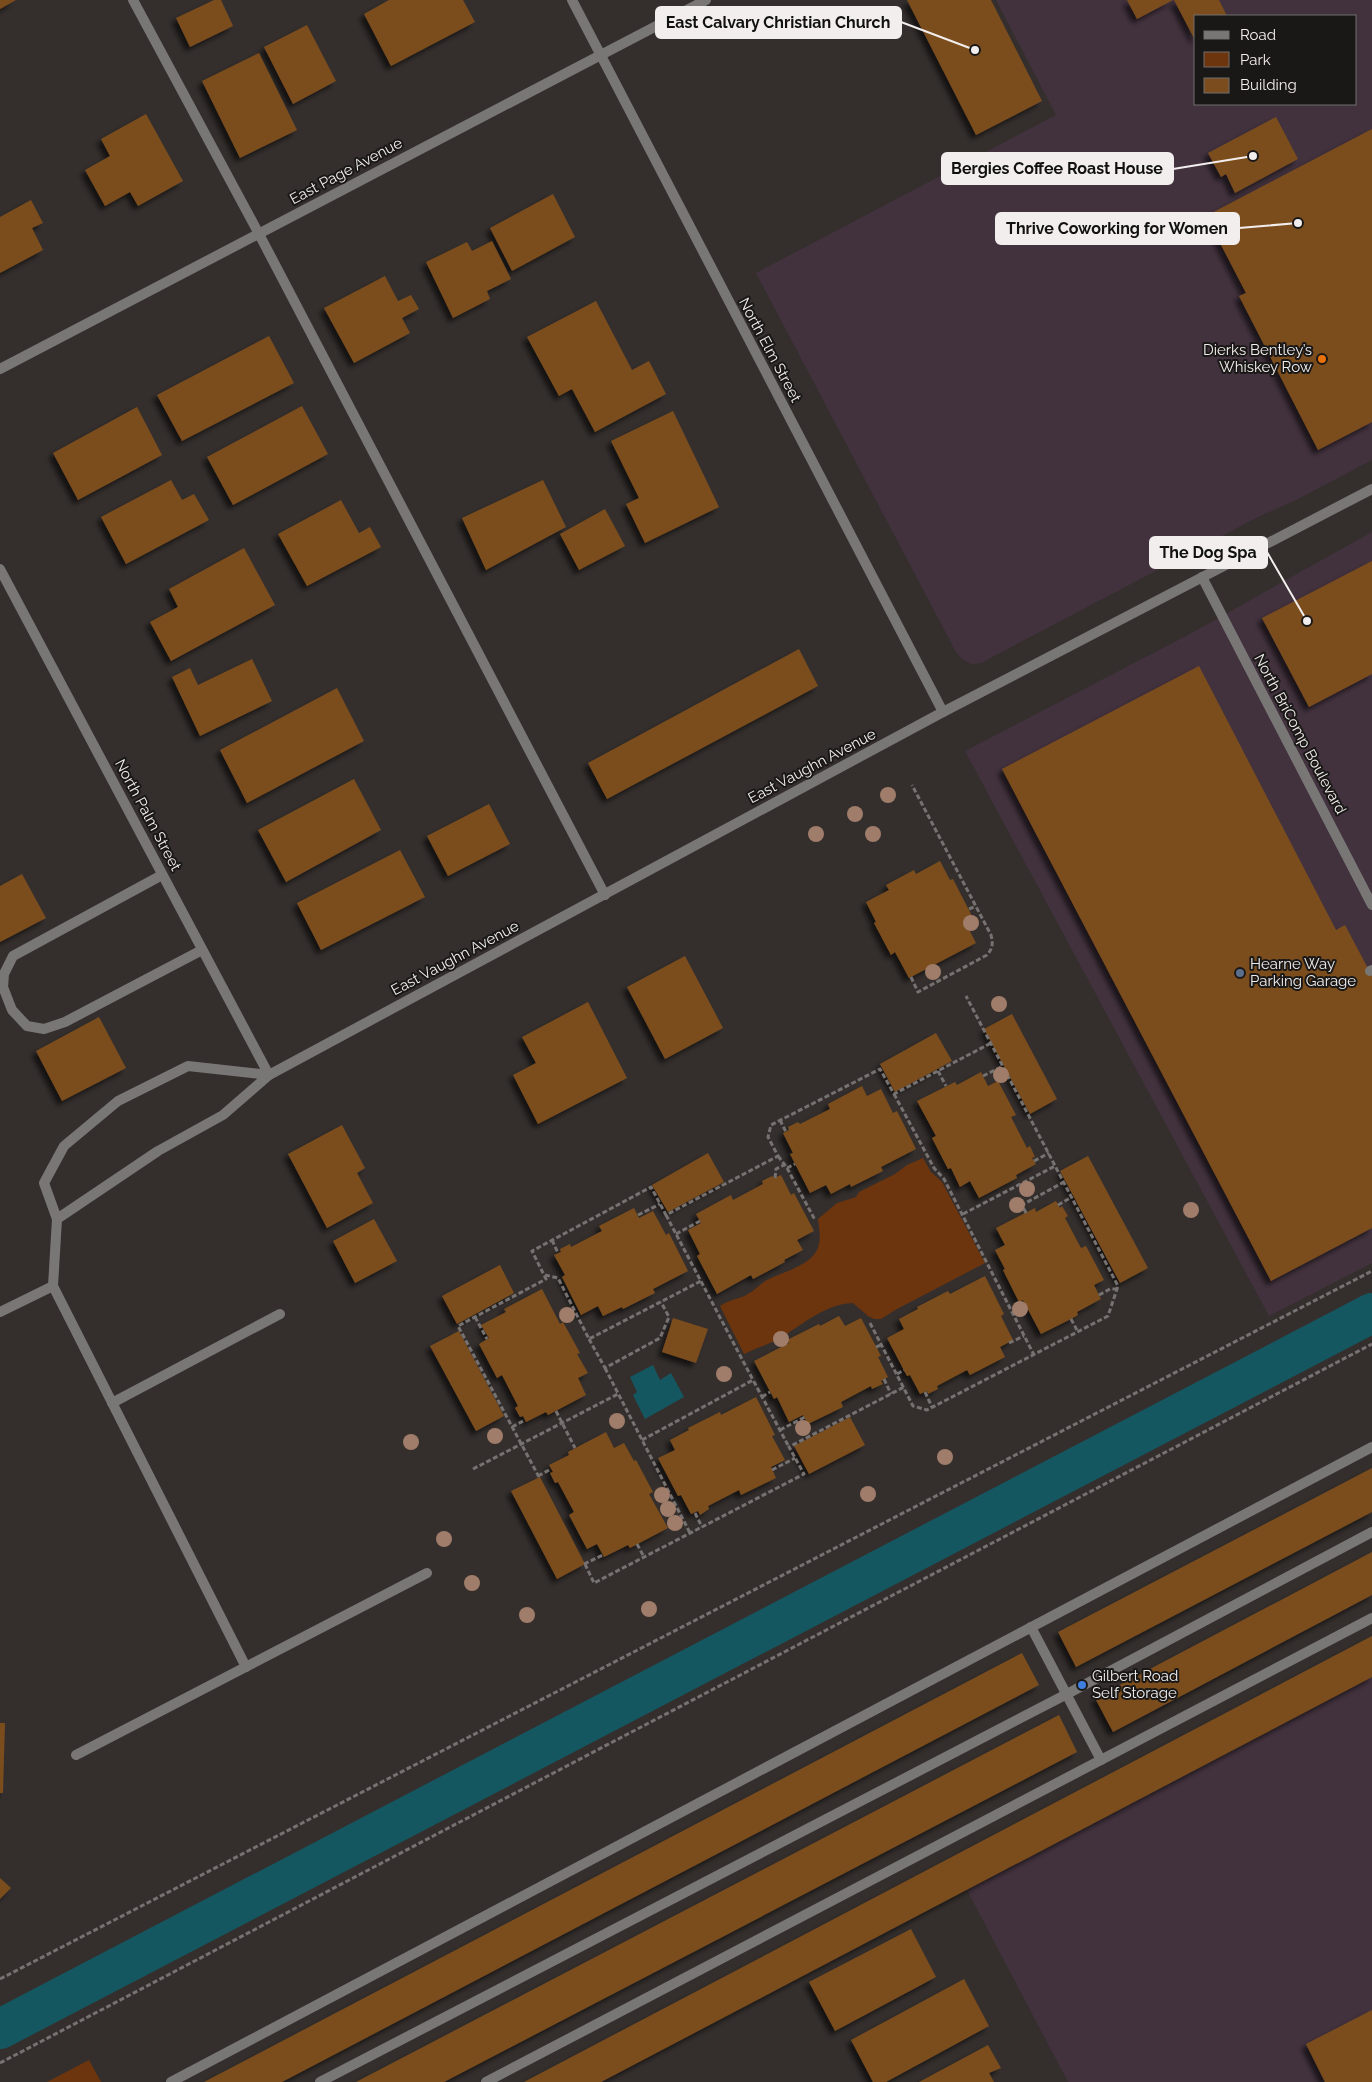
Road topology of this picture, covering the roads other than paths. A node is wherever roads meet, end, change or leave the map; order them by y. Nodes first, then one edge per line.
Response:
1 (133, 0) edge
2 (572, 0) edge
3 (706, 0) edge
4 (601, 56) junction
5 (259, 234) junction
6 (0, 368) edge
7 (1372, 489) edge
8 (0, 569) edge
9 (1202, 577) junction
10 (943, 712) junction
11 (162, 875) junction
12 (605, 895) junction
13 (1372, 905) edge
14 (202, 950) junction
15 (269, 1075) junction
16 (57, 1219) junction
17 (53, 1286) junction
18 (0, 1312) edge
19 (280, 1314) dead end
20 (112, 1403) junction
21 (1372, 1447) edge
22 (1372, 1532) edge
23 (427, 1573) dead end
24 (1372, 1618) edge
25 (1031, 1627) junction
26 (246, 1666) junction
27 (1067, 1694) junction
28 (76, 1755) dead end
29 (1101, 1760) junction
30 (171, 2082) edge
31 (320, 2082) edge
32 (486, 2082) edge

1 - 5 street
2 - 4 street, North Elm Street
3 - 4 street, East Page Avenue
4 - 5 street, East Page Avenue
4 - 10 street, North Elm Street
5 - 6 street, East Page Avenue
5 - 12 street
7 - 9 street, East Vaughn Avenue
8 - 11 street, North Palm Street
9 - 10 street, East Vaughn Avenue
9 - 13 street, North BriComp Boulevard
10 - 12 street, East Vaughn Avenue
11 - 14 street, North Palm Street
11 - 14 street
12 - 15 street, East Vaughn Avenue
14 - 15 street, North Palm Street
15 - 16 street, East Vaughn Avenue
15 - 16 street
16 - 17 street
17 - 18 street
17 - 20 street
19 - 20 street
20 - 26 street
21 - 25 street
22 - 27 street
23 - 26 street
24 - 29 street
25 - 27 street
25 - 30 street
26 - 28 street
27 - 29 street
27 - 31 street
29 - 32 street

